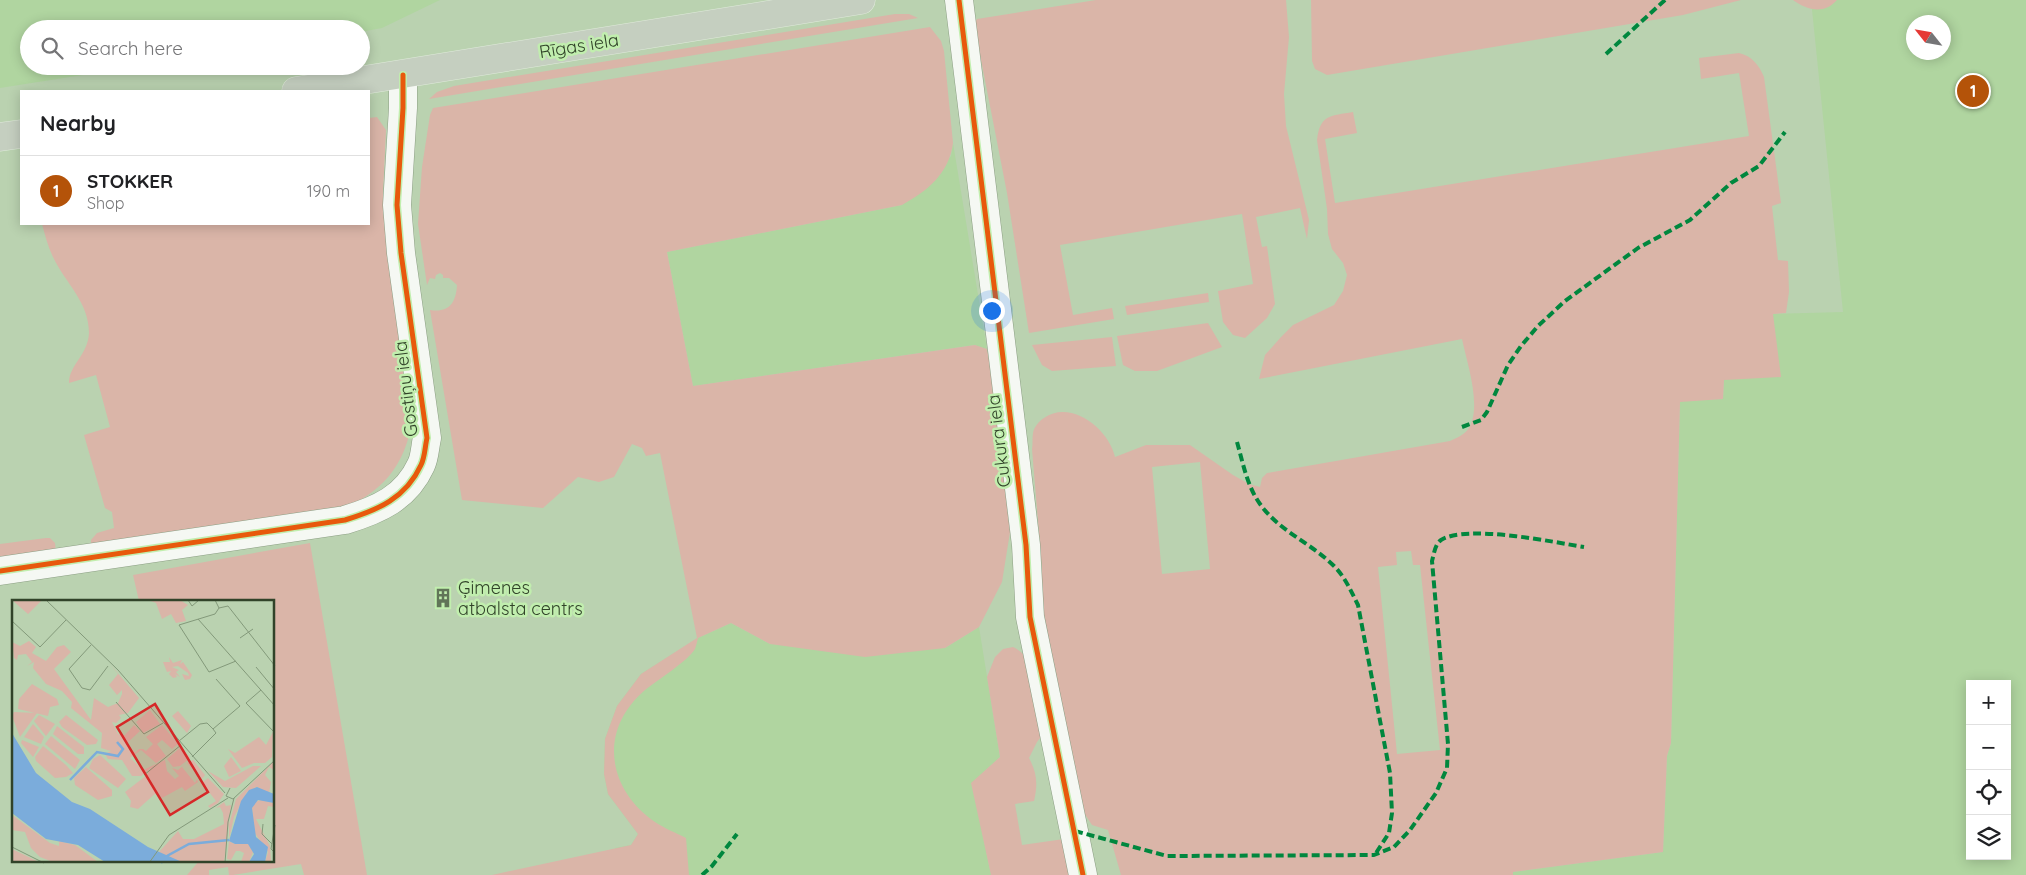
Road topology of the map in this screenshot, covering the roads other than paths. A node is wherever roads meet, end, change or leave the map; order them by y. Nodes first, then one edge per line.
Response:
1 (861, 0) edge
2 (959, 0) edge
3 (403, 75) junction
4 (303, 90) edge
5 (20, 134) edge
6 (0, 138) edge
7 (0, 571) edge
8 (1083, 875) edge

1 - 3 highway, Rīgas iela
2 - 8 street, Cukura iela
3 - 4 highway, Rīgas iela
3 - 7 street, Gostiņu iela
5 - 6 highway

